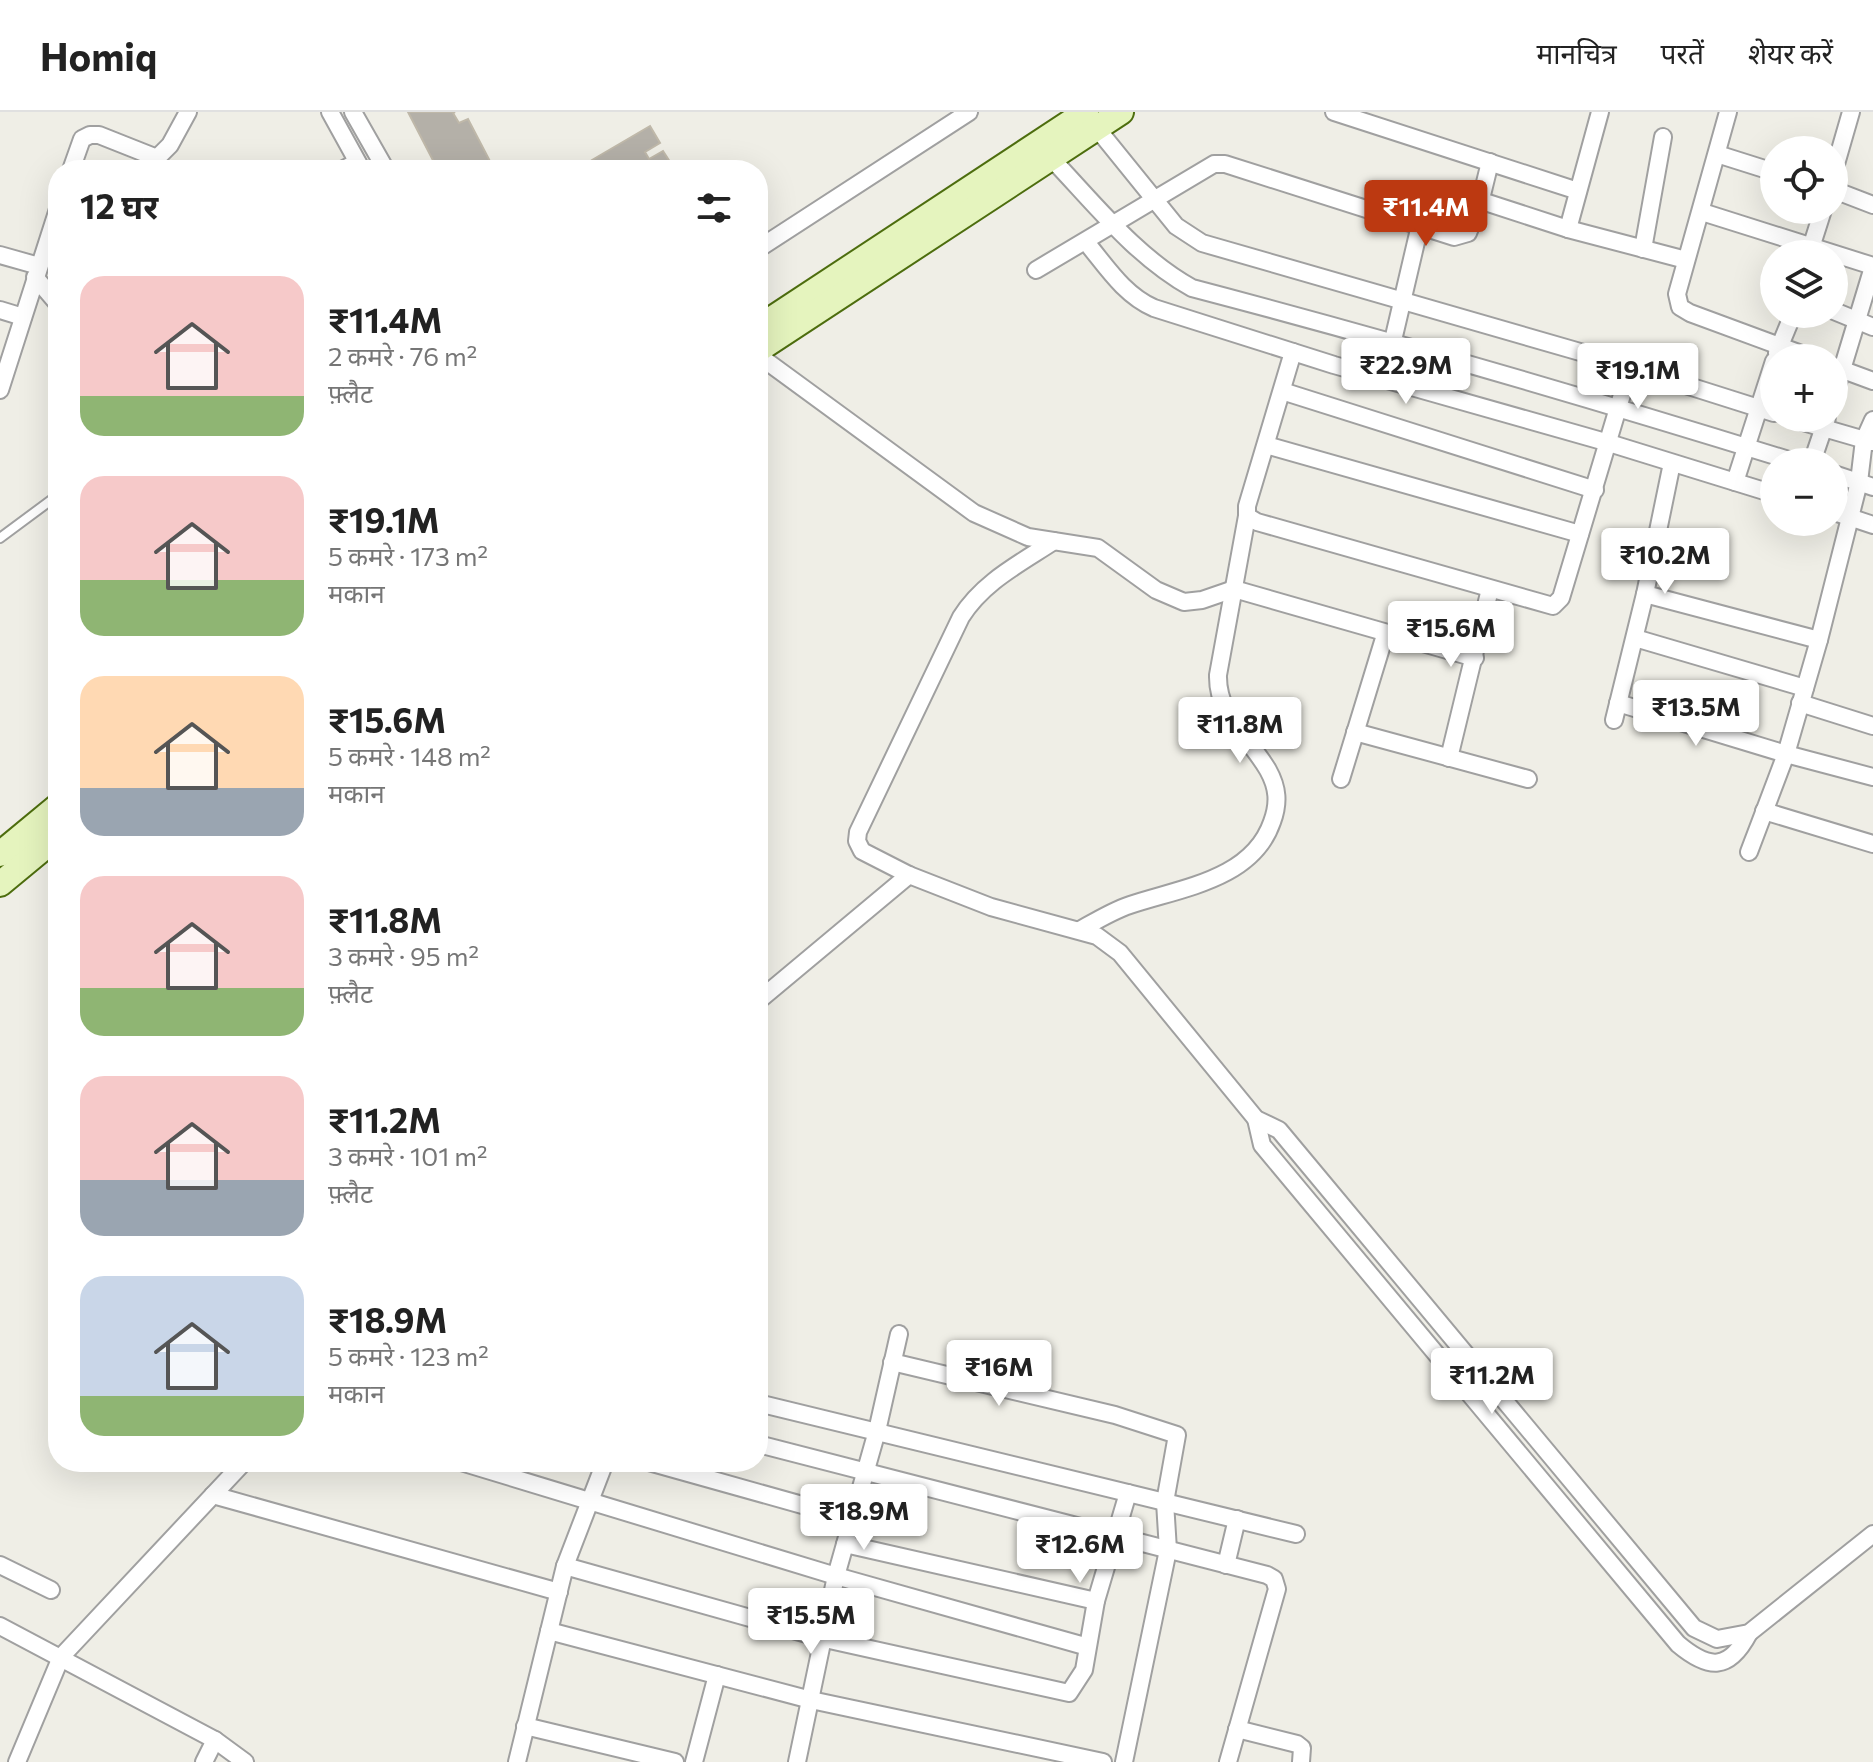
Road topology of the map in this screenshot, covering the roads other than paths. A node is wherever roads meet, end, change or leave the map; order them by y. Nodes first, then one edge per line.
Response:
1 (330, 112) edge
2 (353, 112) edge
3 (969, 112) edge
4 (1121, 112) edge
5 (1334, 112) edge
6 (1600, 112) edge
7 (1728, 112) edge
8 (1851, 112) edge
9 (181, 114) edge
10 (1089, 118) edge
11 (1844, 136) edge
12 (1663, 137) dead end
13 (1717, 154) junction
14 (1051, 158) junction
15 (75, 160) edge
16 (357, 160) edge
17 (380, 160) edge
18 (1490, 162) junction
19 (1760, 168) edge
20 (1578, 191) junction
21 (1848, 195) edge
22 (1153, 199) junction
23 (1480, 203) junction
24 (1873, 205) edge
25 (1702, 212) junction
26 (1115, 224) junction
27 (1420, 225) junction
28 (1568, 229) junction
29 (48, 239) edge
30 (1782, 240) edge
31 (1086, 242) junction
32 (768, 243) edge
33 (1643, 249) junction
34 (0, 255) edge
35 (1686, 260) junction
36 (1848, 260) edge
37 (1873, 267) edge
38 (1036, 270) dead end
39 (37, 272) junction
40 (48, 289) edge
41 (1404, 301) junction
42 (0, 310) edge
43 (23, 317) junction
44 (1848, 317) edge
45 (1856, 320) junction
46 (768, 322) edge
47 (1873, 327) edge
48 (1393, 342) junction
49 (1847, 344) edge
50 (768, 346) edge
51 (1760, 347) edge
52 (1293, 352) junction
53 (768, 360) edge
54 (1630, 368) junction
55 (1848, 372) edge
56 (1384, 379) junction
57 (1873, 381) edge
58 (0, 390) edge
59 (1282, 391) junction
60 (1618, 407) junction
61 (1760, 409) edge
62 (1873, 420) edge
63 (1760, 424) edge
64 (1846, 432) edge
65 (1868, 441) edge
66 (1609, 443) junction
67 (1266, 445) junction
68 (1747, 447) junction
69 (1760, 451) edge
70 (1672, 463) junction
71 (1735, 482) junction
72 (1866, 485) edge
73 (1595, 490) junction
74 (1760, 490) edge
75 (48, 502) edge
76 (1848, 508) edge
77 (1247, 516) junction
78 (1848, 517) edge
79 (1873, 525) edge
80 (1580, 534) junction
81 (1838, 536) edge
82 (0, 538) edge
83 (1054, 541) junction
84 (1234, 589) junction
85 (1490, 589) junction
86 (1645, 594) junction
87 (1385, 635) junction
88 (1635, 638) junction
89 (1819, 640) junction
90 (1475, 658) junction
91 (1803, 695) junction
92 (1873, 726) edge
93 (1355, 732) junction
94 (1786, 754) junction
95 (1449, 758) junction
96 (1873, 777) edge
97 (1341, 779) dead end
98 (1528, 779) dead end
99 (1764, 811) junction
100 (48, 814) edge
101 (48, 844) edge
102 (1873, 844) edge
103 (1749, 852) dead end
104 (0, 854) edge
105 (909, 875) junction
106 (0, 884) edge
107 (1080, 930) junction
108 (768, 993) edge
109 (1256, 1119) junction
110 (899, 1334) dead end
111 (892, 1362) junction
112 (768, 1405) edge
113 (877, 1431) junction
114 (768, 1447) edge
115 (235, 1472) edge
116 (493, 1472) edge
117 (601, 1472) edge
118 (685, 1472) edge
119 (865, 1472) junction
120 (1128, 1493) junction
121 (213, 1495) junction
122 (590, 1502) junction
123 (1165, 1502) junction
124 (852, 1519) junction
125 (1237, 1519) junction
126 (1296, 1534) dead end
127 (1873, 1534) edge
128 (1116, 1537) junction
129 (845, 1544) junction
130 (1168, 1550) junction
131 (0, 1565) edge
132 (1226, 1565) junction
133 (565, 1566) junction
134 (836, 1576) junction
135 (51, 1590) dead end
136 (559, 1592) junction
137 (1096, 1601) junction
138 (0, 1626) edge
139 (549, 1631) junction
140 (1749, 1633) junction
141 (1705, 1635) junction
142 (825, 1639) junction
143 (1081, 1645) dead end
144 (61, 1657) junction
145 (1706, 1662) junction
146 (717, 1675) junction
147 (811, 1700) junction
148 (525, 1726) junction
149 (1237, 1729) junction
150 (215, 1740) junction
151 (0, 1753) edge
152 (625, 1756) edge
153 (17, 1762) edge
154 (204, 1762) edge
155 (245, 1762) edge
156 (517, 1762) edge
157 (675, 1762) edge
158 (694, 1762) edge
159 (797, 1762) edge
160 (1103, 1762) edge
161 (1124, 1762) edge
162 (1228, 1762) edge
163 (1301, 1762) edge

1 - 16 street
2 - 17 street
3 - 32 street
4 - 10 main road
5 - 18 street
6 - 20 street
7 - 13 street
8 - 11 street
9 - 15 street
10 - 14 main road
10 - 22 street
10 - 46 main road
12 - 33 street
13 - 19 street
13 - 25 street
14 - 26 street
14 - 50 main road
18 - 20 street
18 - 23 street
20 - 28 street
21 - 24 street
22 - 26 street
22 - 27 street
22 - 41 street
23 - 27 street
23 - 28 street
25 - 30 street
25 - 35 street
26 - 31 street
26 - 48 street
27 - 41 street
28 - 33 street
29 - 39 street
31 - 38 street
31 - 52 street
33 - 35 street
34 - 39 street
35 - 51 street
36 - 37 street
37 - 45 street
39 - 40 street
39 - 43 street
41 - 48 street
41 - 54 street
42 - 43 street
43 - 58 street
44 - 45 street
45 - 47 street
45 - 49 street
48 - 56 street
48 - 60 street
52 - 56 street
52 - 59 street
53 - 83 street
54 - 60 street
54 - 61 street
55 - 57 street
56 - 66 street
59 - 67 street
59 - 73 street
60 - 66 street
60 - 68 street
62 - 65 street
63 - 68 street
64 - 65 street
65 - 72 street
66 - 70 street
66 - 73 street
67 - 77 street
67 - 80 street
68 - 69 street
68 - 71 street
70 - 71 street
70 - 86 street
71 - 74 street
72 - 76 street
73 - 80 street
75 - 82 lane
77 - 84 street
77 - 85 street
78 - 79 street
80 - 85 street
81 - 89 street
83 - 84 street
83 - 105 street
84 - 87 street
84 - 107 street
85 - 90 street
86 - 88 street
86 - 89 street
87 - 90 street
87 - 93 street
88 - 91 street
88 - 94 street
89 - 91 street
90 - 95 street
91 - 92 street
91 - 94 street
93 - 95 street
93 - 97 street
94 - 96 street
94 - 99 street
95 - 98 street
99 - 102 street
99 - 103 street
100 - 104 main road
101 - 106 main road
105 - 107 street
105 - 108 street
107 - 109 street
109 - 141 street
109 - 145 street
110 - 111 street
111 - 113 street
111 - 123 street
112 - 113 street
113 - 119 street
113 - 120 street
114 - 119 street
115 - 121 street
116 - 122 street
117 - 122 street
118 - 124 street
119 - 124 street
119 - 128 street
120 - 123 street
120 - 128 street
121 - 136 street
121 - 144 street
122 - 133 street
122 - 134 street
123 - 125 street
123 - 130 street
124 - 129 street
125 - 126 street
125 - 132 street
127 - 140 street
128 - 130 street
128 - 137 street
129 - 134 street
129 - 137 street
130 - 132 street
130 - 161 street
131 - 135 street
132 - 149 street
133 - 136 street
133 - 142 street
134 - 142 street
134 - 143 street
136 - 139 street
137 - 142 street
138 - 144 street
139 - 146 street
139 - 148 street
140 - 141 street
140 - 145 street
141 - 145 street
142 - 147 street
144 - 150 street
144 - 153 street
146 - 147 street
146 - 158 street
147 - 159 street
147 - 160 street
148 - 152 street
148 - 156 street
149 - 162 street
149 - 163 street
150 - 154 street
150 - 155 street
151 - 153 street
152 - 157 street

